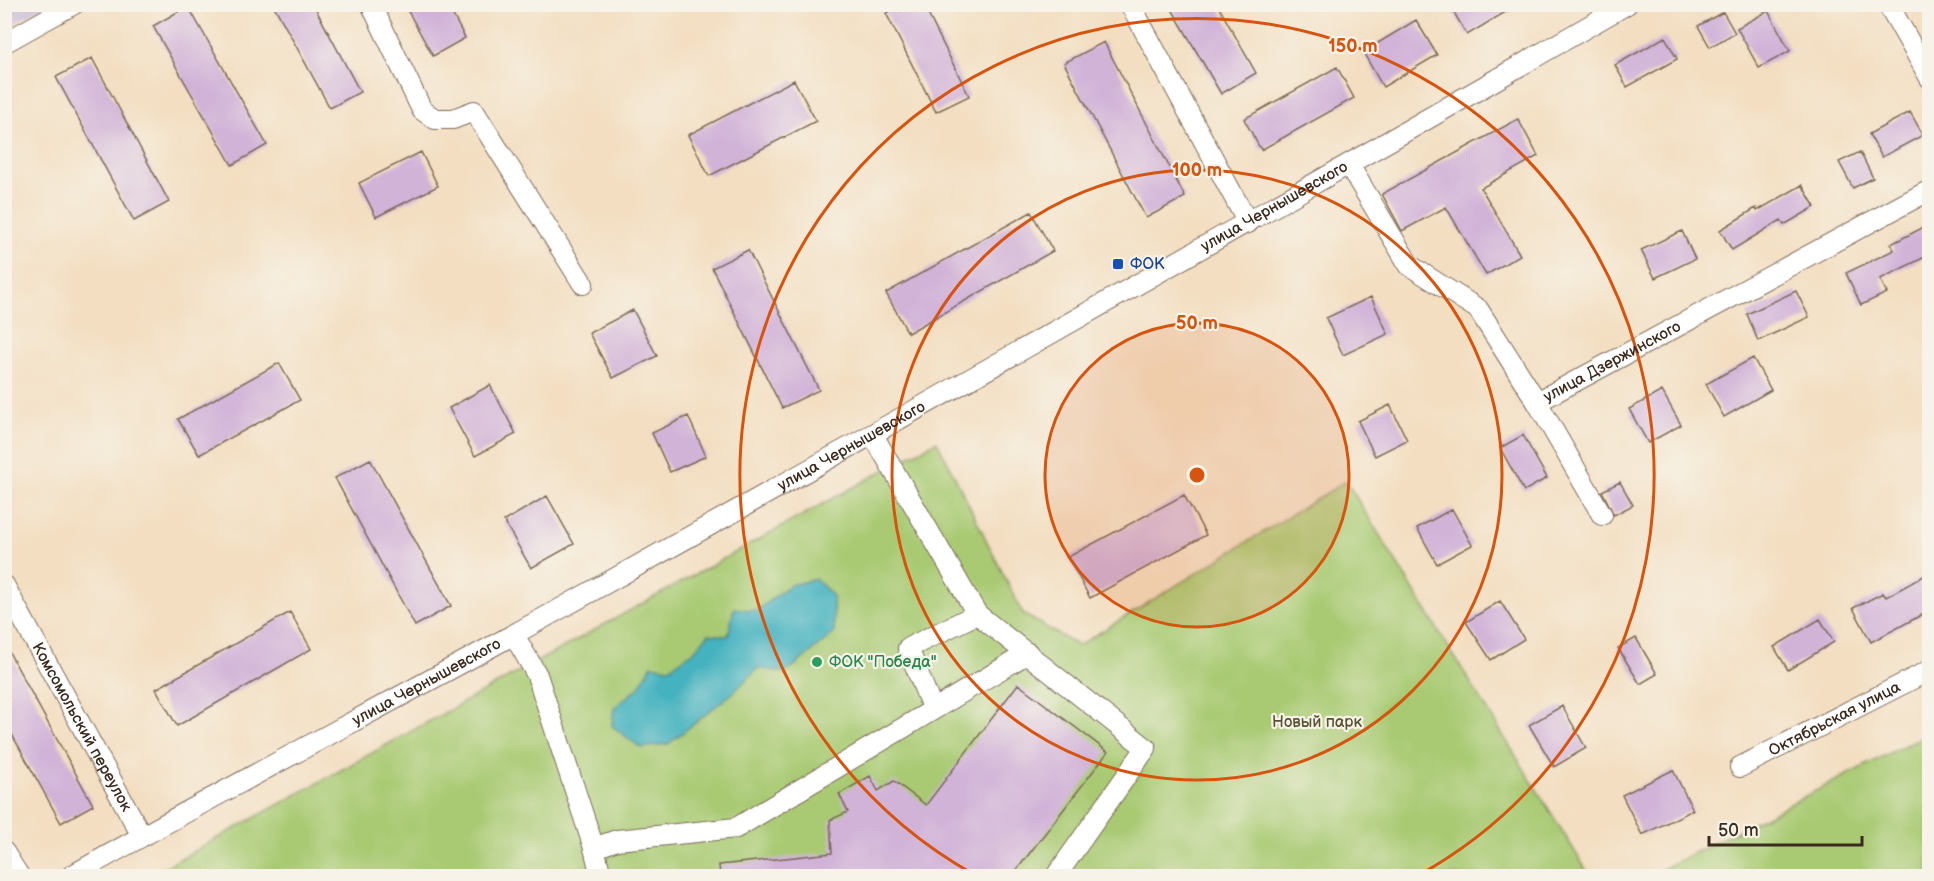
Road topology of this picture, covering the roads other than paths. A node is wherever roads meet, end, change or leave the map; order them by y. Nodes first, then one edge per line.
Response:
1 (74, 4) edge
2 (371, 4) edge
3 (1130, 4) edge
4 (1627, 4) edge
5 (1888, 4) edge
6 (4, 43) edge
7 (1929, 78) edge
8 (1349, 165) junction
9 (1929, 190) edge
10 (1248, 223) junction
11 (583, 284) dead end
12 (1537, 402) junction
13 (873, 435) junction
14 (1602, 515) dead end
15 (4, 585) edge
16 (977, 614) junction
17 (513, 635) junction
18 (1028, 653) junction
19 (1929, 670) edge
20 (933, 710) junction
21 (1740, 767) dead end
22 (142, 836) junction
23 (594, 848) junction
24 (4, 852) edge
25 (19, 876) edge
26 (71, 876) edge
27 (600, 876) edge
28 (1056, 876) edge

1 - 6 street
2 - 11 street
3 - 10 street
4 - 8 street, улица Чернышевского
5 - 7 street
8 - 10 street, улица Чернышевского
8 - 12 street, улица Дзержинского
9 - 12 street, улица Дзержинского
10 - 13 street, улица Чернышевского
12 - 14 street
13 - 16 street
13 - 17 street, улица Чернышевского
15 - 22 street, Комсомольский переулок
16 - 18 street
16 - 20 street
17 - 22 street, улица Чернышевского
17 - 23 street
18 - 20 street
18 - 28 street
19 - 21 street, Октябрьская улица
20 - 23 street
22 - 26 street, улица Чернышевского
23 - 27 street
24 - 25 street

